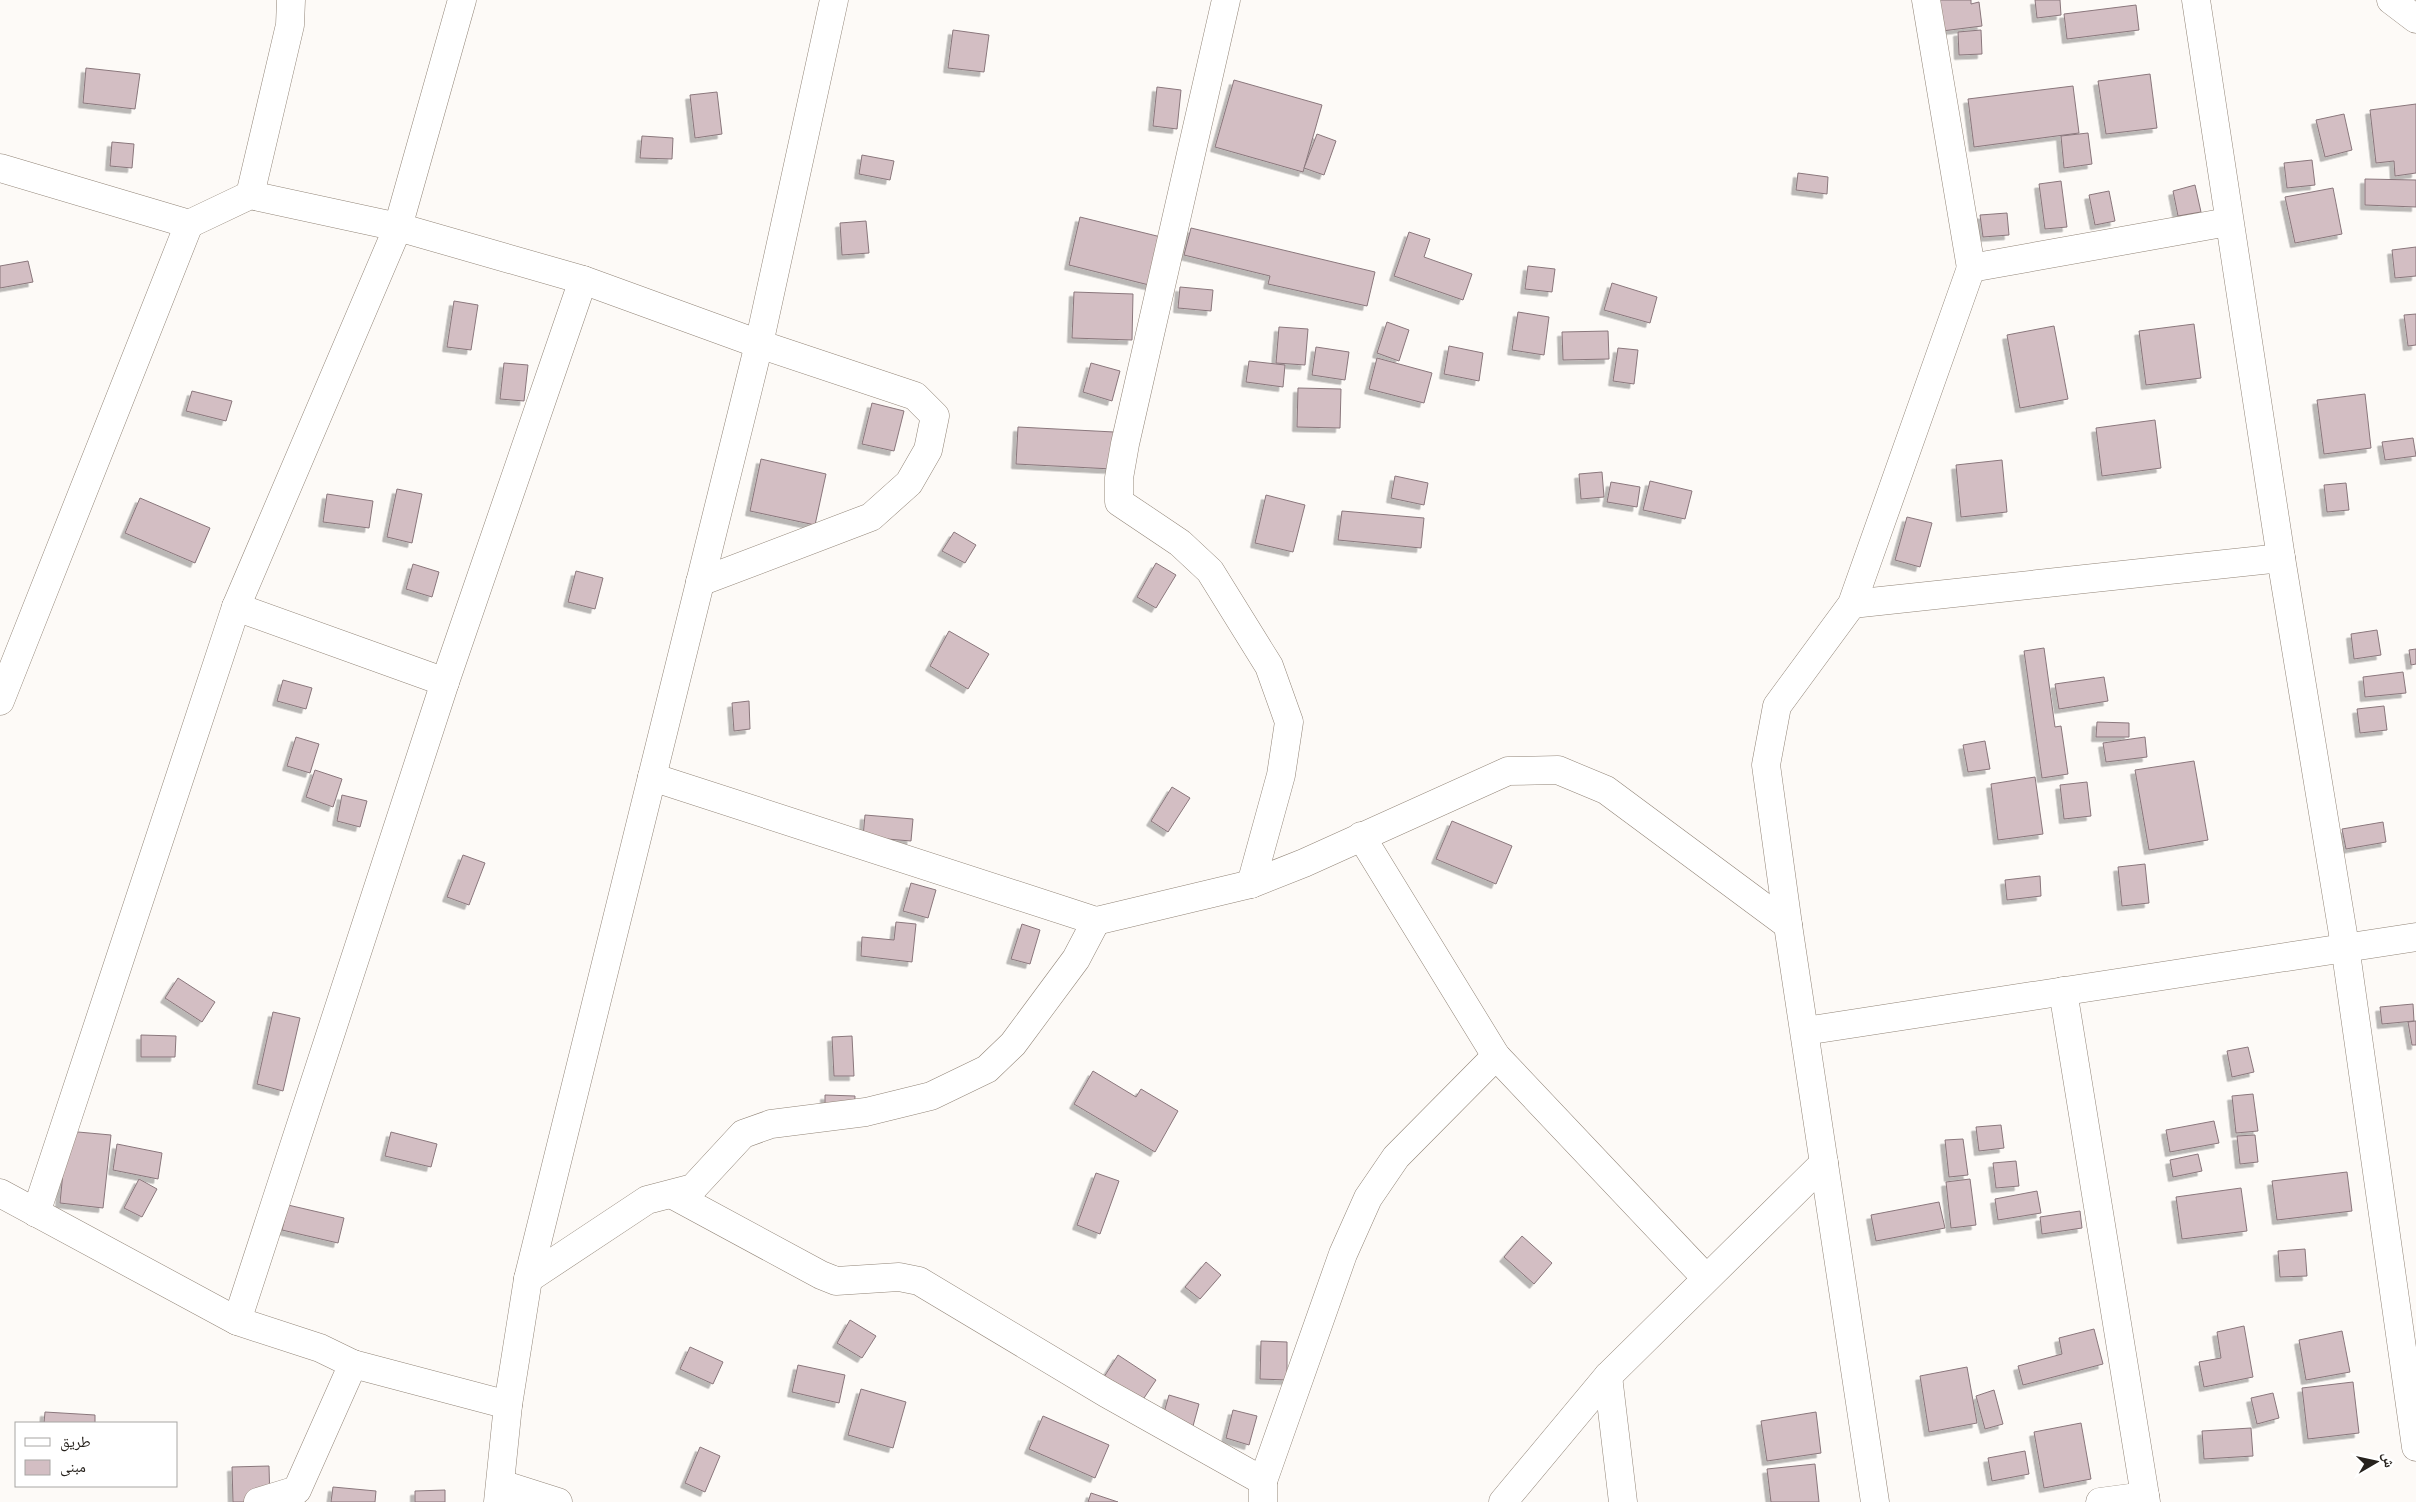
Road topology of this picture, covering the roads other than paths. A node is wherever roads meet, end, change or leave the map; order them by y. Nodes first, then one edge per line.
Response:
1 (291, 0) edge
2 (462, 0) edge
3 (834, 0) edge
4 (1226, 0) edge
5 (1926, 0) edge
6 (2196, 0) edge
7 (2391, 0) edge
8 (2416, 20) edge
9 (0, 168) edge
10 (250, 195) junction
11 (2228, 222) junction
12 (189, 224) junction
13 (398, 227) junction
14 (1971, 268) junction
15 (583, 280) junction
16 (759, 344) junction
17 (2280, 558) junction
18 (700, 582) junction
19 (1852, 604) junction
20 (236, 607) junction
21 (445, 682) junction
22 (0, 702) edge
23 (652, 777) junction
24 (1360, 836) junction
25 (1251, 884) junction
26 (1096, 921) junction
27 (1788, 925) junction
28 (2416, 937) edge
29 (2345, 946) junction
30 (2063, 991) junction
31 (1805, 1031) junction
32 (1496, 1056) junction
33 (1824, 1163) junction
34 (0, 1193) edge
35 (673, 1195) junction
36 (36, 1213) junction
37 (1706, 1278) junction
38 (528, 1279) junction
39 (237, 1321) junction
40 (353, 1364) junction
41 (1608, 1376) junction
42 (508, 1405) junction
43 (2416, 1447) edge
44 (1263, 1492) edge
45 (500, 1493) edge
46 (296, 1496) edge
47 (2145, 1499) edge
48 (258, 1502) edge
49 (558, 1502) edge
50 (1503, 1502) edge
51 (1622, 1502) edge
52 (1876, 1502) edge
53 (2100, 1502) edge

1 - 10 street
2 - 13 street
3 - 16 street
4 - 25 street
5 - 14 street
6 - 11 street
7 - 8 street
9 - 12 street
10 - 12 street
10 - 13 street
11 - 14 street
11 - 17 street
12 - 22 street
13 - 15 street
13 - 20 street
14 - 19 street
15 - 16 street
15 - 21 street
16 - 18 street
16 - 18 street
17 - 19 street
17 - 29 street
18 - 23 street
19 - 27 street
20 - 21 street
20 - 36 street
21 - 39 street
23 - 26 street
23 - 38 street
24 - 25 street
24 - 27 street
24 - 32 street
25 - 26 street
26 - 35 street
27 - 31 street
28 - 29 street
29 - 30 street
29 - 43 street
30 - 31 street
30 - 47 street
31 - 33 street
32 - 37 street
32 - 44 street
33 - 37 street
33 - 52 street
34 - 36 street
35 - 38 street
35 - 44 street
36 - 39 street
37 - 41 street
38 - 42 street
39 - 40 street
40 - 42 street
40 - 46 street
41 - 50 street
41 - 51 street
42 - 45 street
45 - 49 street
46 - 48 street
47 - 53 street

